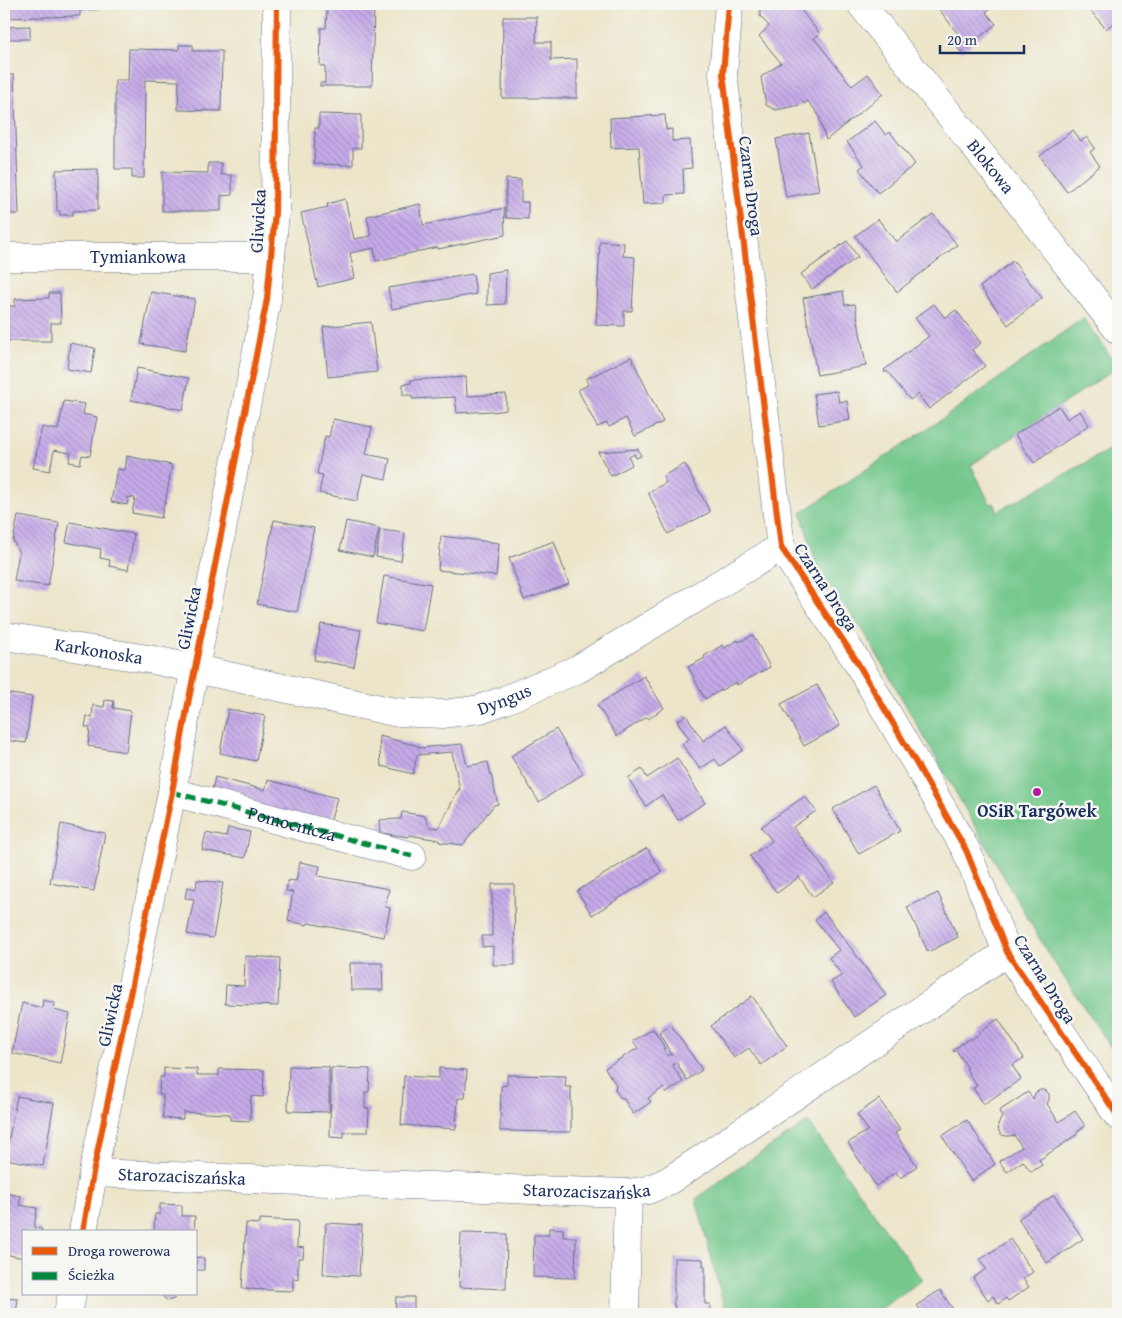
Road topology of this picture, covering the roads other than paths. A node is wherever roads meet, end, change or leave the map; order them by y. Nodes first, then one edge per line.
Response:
1 (277, 4) edge
2 (729, 4) edge
3 (861, 4) edge
4 (4, 257) edge
5 (271, 257) junction
6 (1118, 330) edge
7 (781, 547) junction
8 (4, 636) edge
9 (195, 668) junction
10 (172, 792) junction
11 (412, 856) dead end
12 (1007, 952) junction
13 (1118, 1116) edge
14 (93, 1173) junction
15 (628, 1192) junction
16 (83, 1230) edge
17 (72, 1296) edge
18 (68, 1314) edge
19 (625, 1314) edge

1 - 5 street, Gliwicka
2 - 7 street, Czarna Droga
3 - 6 street, Blokowa
4 - 5 street, Tymiankowa
5 - 9 street, Gliwicka
7 - 9 street, Dyngus
7 - 12 street, Czarna Droga
8 - 9 street, Karkonoska
9 - 10 street, Gliwicka
10 - 11 street, Pomocnicza
10 - 14 street, Gliwicka
12 - 13 street, Czarna Droga
12 - 15 street, Starozaciszańska
14 - 15 street, Starozaciszańska
14 - 16 street, Gliwicka
15 - 19 street
17 - 18 street

